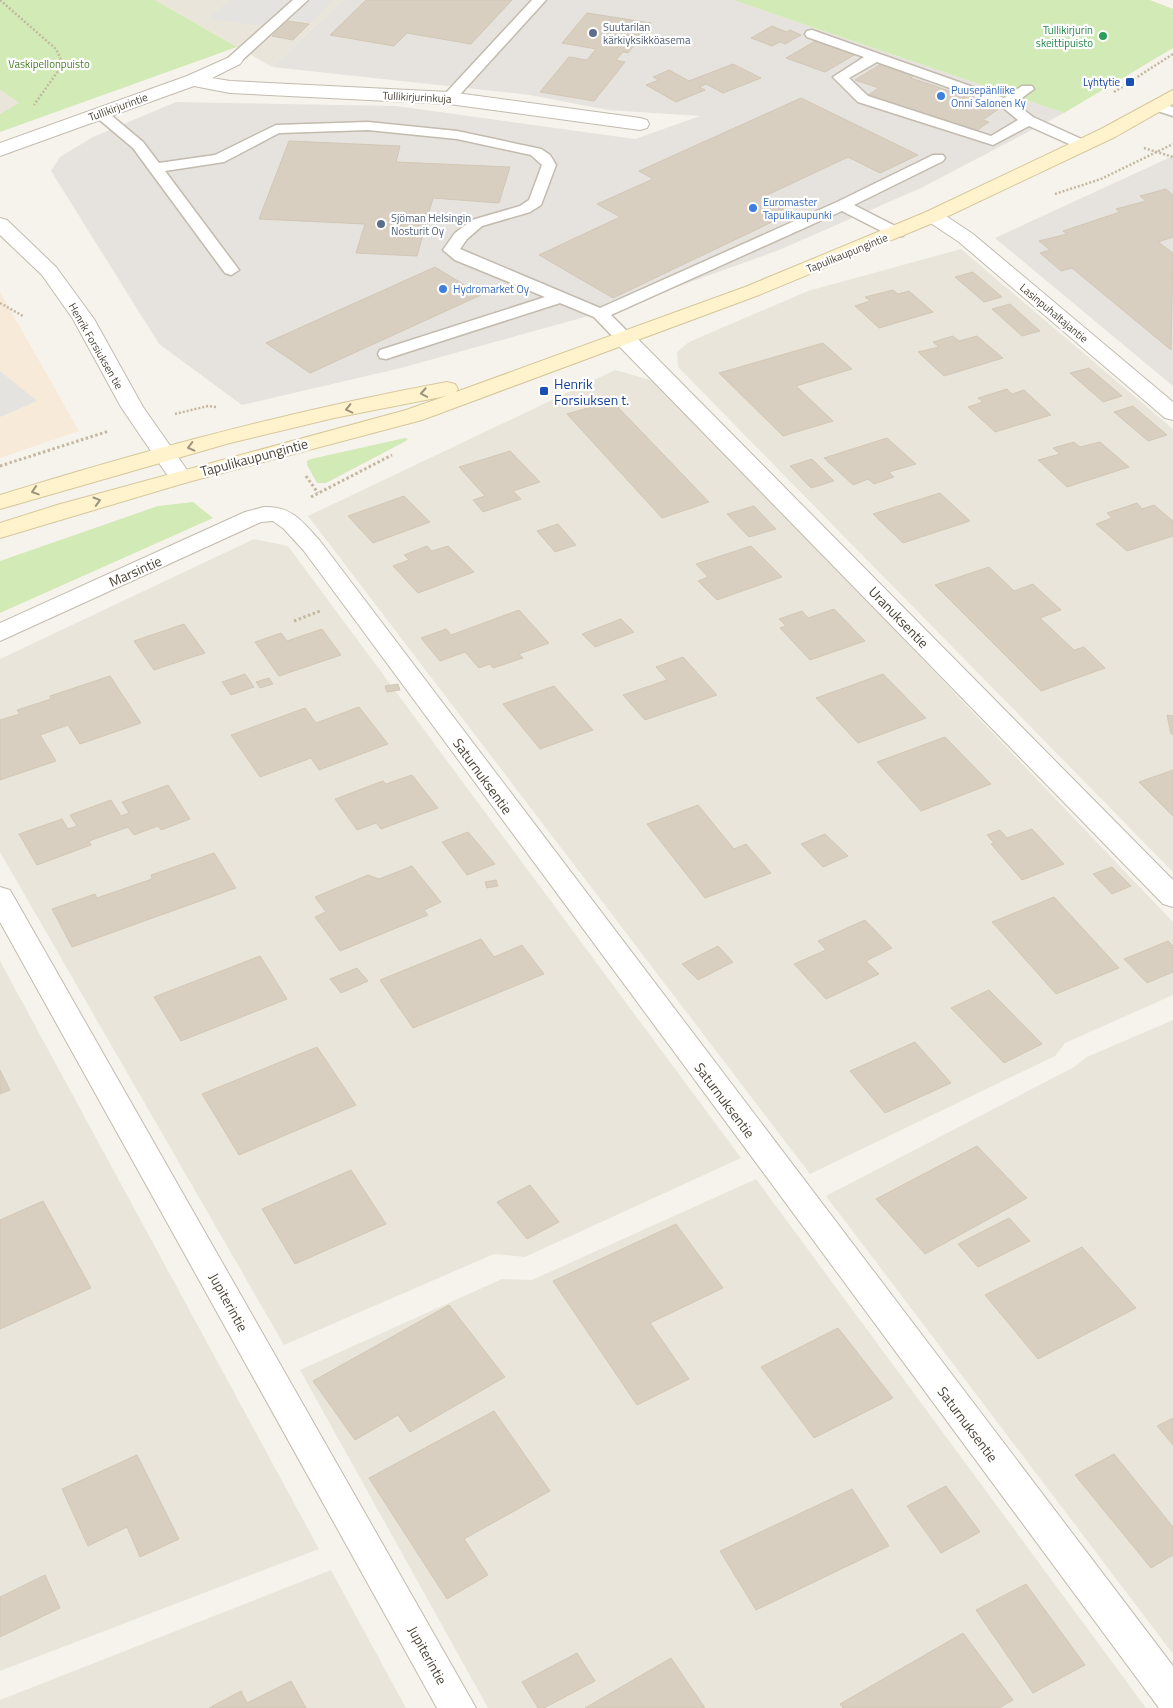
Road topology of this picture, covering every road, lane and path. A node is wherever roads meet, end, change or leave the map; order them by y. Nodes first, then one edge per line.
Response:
1 (0, 0) edge
2 (301, 0) edge
3 (539, 0) edge
4 (812, 34) dead end
5 (874, 39) dead end
6 (856, 50) junction
7 (876, 56) junction
8 (234, 60) joint
9 (193, 80) junction
10 (1027, 89) dead end
11 (1173, 96) edge
12 (449, 98) junction
13 (1006, 103) junction
14 (33, 106) dead end
15 (1164, 109) edge
16 (100, 113) junction
17 (1028, 120) junction
18 (640, 124) dead end
19 (1083, 145) junction
20 (0, 150) edge
21 (1155, 153) dead end
22 (938, 158) dead end
23 (1173, 158) edge
24 (155, 168) junction
25 (842, 205) junction
26 (933, 216) junction
27 (0, 224) edge
28 (897, 233) junction
29 (231, 270) dead end
30 (560, 298) junction
31 (0, 303) edge
32 (600, 314) junction
33 (22, 316) dead end
34 (624, 338) junction
35 (386, 354) dead end
36 (507, 379) junction
37 (1173, 413) edge
38 (98, 434) dead end
39 (165, 453) junction
40 (0, 466) edge
41 (180, 477) junction
42 (0, 502) edge
43 (271, 512) joint
44 (0, 531) edge
45 (0, 633) edge
46 (0, 897) edge
47 (1173, 897) edge
48 (1173, 1696) edge
49 (457, 1708) edge

1 - 14 path
2 - 8 lane
3 - 12 lane
4 - 6 lane
5 - 6 lane
6 - 7 lane
7 - 13 lane
7 - 17 lane
8 - 9 street, Tullikirjurintie
9 - 12 street, Tullikirjurinkuja
9 - 16 street, Tullikirjurintie
10 - 13 lane
11 - 15 main road, Tapulikaupungintie
12 - 18 street, Tullikirjurinkuja
13 - 17 lane
15 - 19 main road, Tapulikaupungintie
16 - 20 street, Tullikirjurintie
16 - 24 lane
17 - 19 lane
19 - 26 main road, Tapulikaupungintie
21 - 23 path
22 - 25 lane
24 - 29 lane
24 - 30 lane
25 - 28 lane
25 - 32 lane
26 - 28 main road, Tapulikaupungintie
26 - 37 street, Lasinpuhaltajantie
27 - 39 street, Henrik Forsiuksen tie
28 - 34 main road, Tapulikaupungintie
30 - 32 lane
30 - 35 lane
31 - 33 path
32 - 34 lane
34 - 36 main road, Tapulikaupungintie
34 - 47 street, Uranuksentie
36 -> 39 main road, Tapulikaupungintie
36 - 41 main road, Tapulikaupungintie
38 - 40 path
39 - 41 street, Henrik Forsiuksen tie
39 -> 42 main road, Tapulikaupungintie
44 -> 41 main road, Tapulikaupungintie
43 - 45 street, Marsintie
43 - 48 street, Saturnuksentie
46 - 49 street, Jupiterintie

